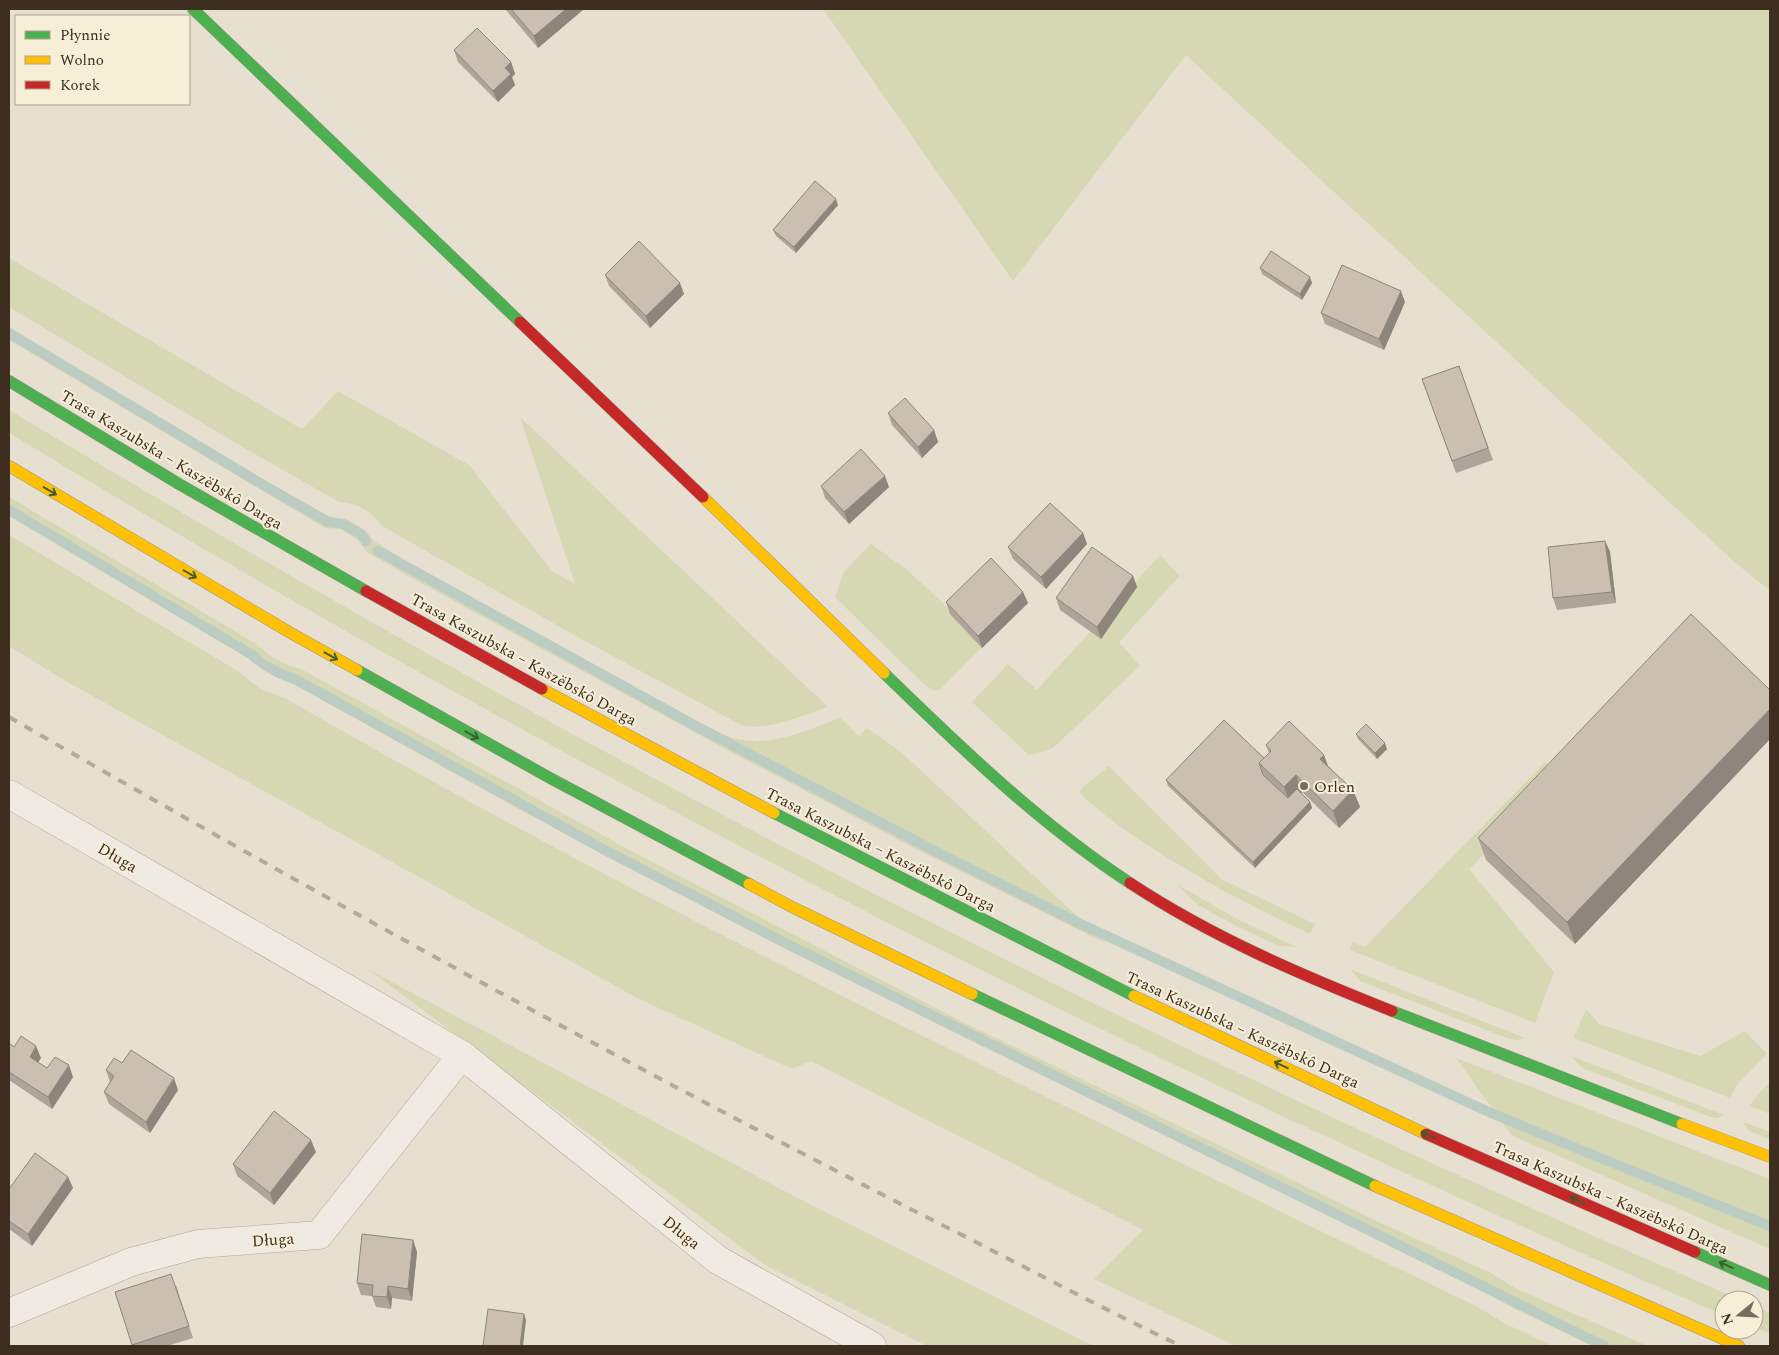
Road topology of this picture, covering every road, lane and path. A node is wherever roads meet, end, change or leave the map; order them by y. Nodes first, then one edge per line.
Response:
1 (193, 9) edge
2 (9, 381) edge
3 (9, 466) edge
4 (9, 794) edge
5 (462, 1055) junction
6 (1770, 1157) edge
7 (1770, 1285) edge
8 (9, 1313) edge
9 (872, 1346) edge
10 (1739, 1346) edge

1 - 6 main road
7 -> 2 main road, Trasa Kaszubska – Kaszëbskô Darga
3 -> 10 main road
4 - 5 street, Długa
5 - 8 street, Długa
5 - 9 street, Długa

